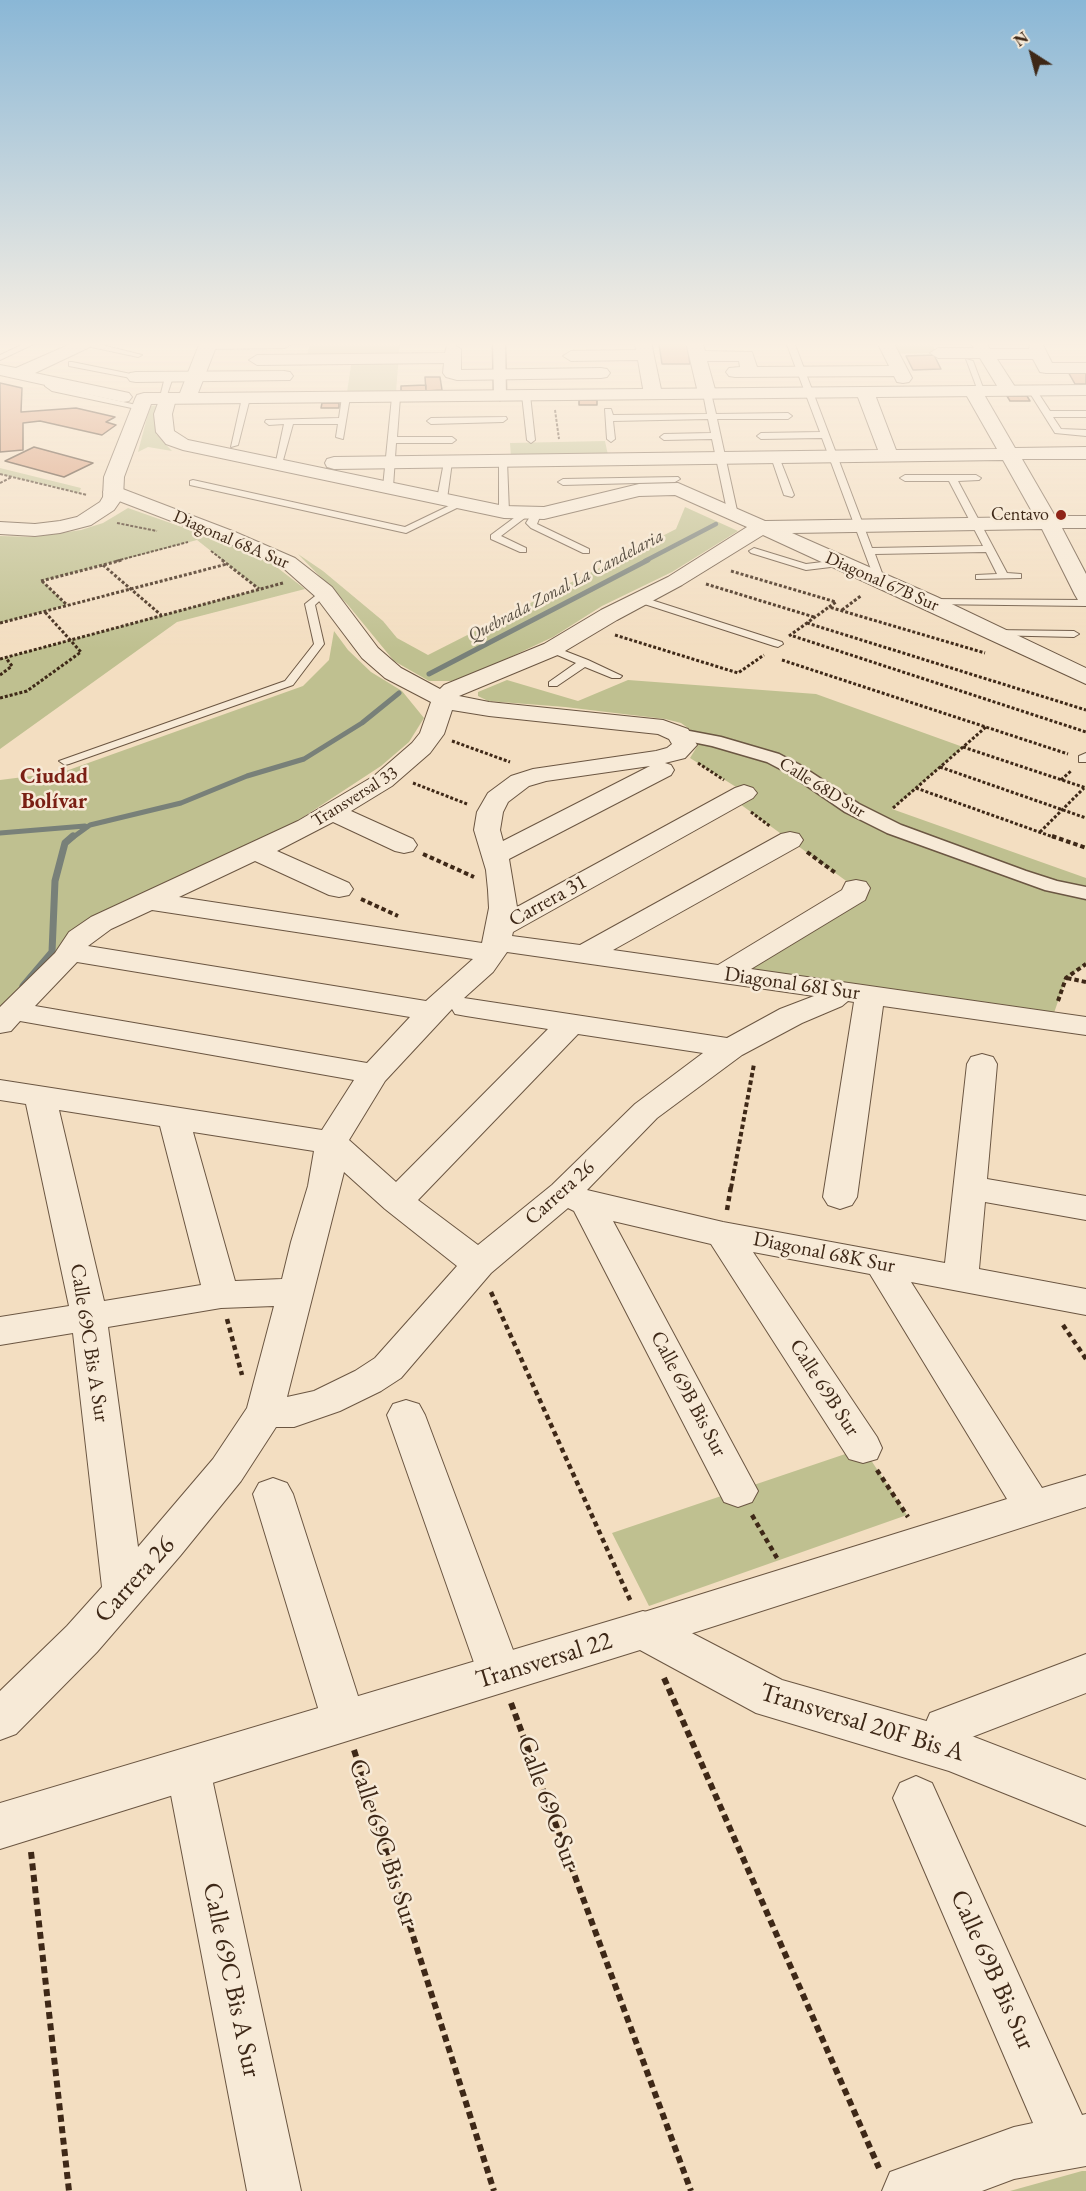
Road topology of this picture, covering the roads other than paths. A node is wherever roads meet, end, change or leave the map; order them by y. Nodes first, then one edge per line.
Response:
1 (131, 444) edge
2 (184, 444) edge
3 (283, 444) edge
4 (392, 444) edge
5 (414, 444) edge
6 (450, 444) edge
7 (506, 444) edge
8 (612, 444) edge
9 (661, 444) edge
10 (665, 444) edge
11 (670, 444) edge
12 (718, 444) edge
13 (827, 444) edge
14 (885, 444) edge
15 (1004, 444) edge
16 (450, 451) junction
17 (1086, 453) edge
18 (1010, 454) junction
19 (889, 456) junction
20 (775, 457) junction
21 (832, 457) junction
22 (721, 458) junction
23 (614, 459) junction
24 (503, 461) junction
25 (390, 462) junction
26 (278, 464) junction
27 (308, 471) junction
28 (905, 478) dead end
29 (952, 478) junction
30 (976, 478) dead end
31 (564, 482) dead end
32 (193, 483) dead end
33 (676, 484) junction
34 (388, 488) junction
35 (789, 495) dead end
36 (112, 496) junction
37 (442, 499) junction
38 (462, 503) junction
39 (504, 512) junction
40 (530, 514) junction
41 (733, 515) junction
42 (1086, 522) edge
43 (1050, 523) junction
44 (975, 524) junction
45 (859, 526) junction
46 (0, 528) edge
47 (757, 539) junction
48 (988, 549) junction
49 (523, 550) dead end
50 (586, 551) dead end
51 (868, 551) junction
52 (1003, 576) junction
53 (1017, 576) dead end
54 (980, 577) dead end
55 (880, 581) junction
56 (1084, 586) edge
57 (324, 592) junction
58 (639, 599) junction
59 (928, 602) junction
60 (1086, 603) edge
61 (993, 633) junction
62 (1074, 633) dead end
63 (778, 644) dead end
64 (552, 649) junction
65 (584, 662) junction
66 (616, 676) dead end
67 (1086, 677) edge
68 (553, 684) dead end
69 (444, 700) junction
70 (679, 743) junction
71 (65, 761) dead end
72 (662, 770) dead end
73 (744, 793) road end
74 (333, 813) junction
75 (790, 840) dead end
76 (405, 845) road end
77 (257, 852) junction
78 (494, 856) junction
79 (856, 888) dead end
80 (339, 889) dead end
81 (1086, 893) edge
82 (149, 901) junction
83 (497, 941) junction
84 (70, 952) junction
85 (585, 954) junction
86 (723, 974) junction
87 (856, 993) junction
88 (466, 1007) dead end
89 (432, 1011) junction
90 (6, 1018) edge
91 (571, 1023) junction
92 (1086, 1026) edge
93 (731, 1048) junction
94 (982, 1064) dead end
95 (374, 1074) junction
96 (0, 1090) edge
97 (40, 1096) junction
98 (174, 1119) junction
99 (332, 1143) junction
100 (970, 1188) junction
101 (840, 1197) dead end
102 (576, 1198) junction
103 (397, 1201) junction
104 (1086, 1208) edge
105 (723, 1234) junction
106 (479, 1264) junction
107 (882, 1264) junction
108 (961, 1279) junction
109 (296, 1292) junction
110 (221, 1295) junction
111 (1086, 1302) edge
112 (89, 1315) junction
113 (0, 1331) edge
114 (406, 1415) dead end
115 (271, 1417) junction
116 (863, 1448) road end
117 (738, 1491) road end
118 (1086, 1491) edge
119 (273, 1494) dead end
120 (1033, 1508) junction
121 (123, 1592) junction
122 (644, 1630) junction
123 (1086, 1673) edge
124 (500, 1674) junction
125 (0, 1720) edge
126 (344, 1721) junction
127 (946, 1727) dead end
128 (188, 1769) junction
129 (916, 1798) dead end
130 (1086, 1803) edge
131 (13, 1822) edge
132 (1077, 2141) edge
133 (896, 2186) edge
134 (274, 2191) edge

1 - 36 street
2 - 26 street
3 - 26 lane
4 - 25 lane
5 - 16 lane
6 - 16 lane
7 - 24 street
8 - 23 street
9 - 23 street
10 - 33 street
11 - 22 street
12 - 22 lane
13 - 21 lane
14 - 19 street
15 - 18 street
16 - 24 street
16 - 25 street
16 - 37 lane
17 - 18 street
18 - 19 street
18 - 43 street
19 - 21 street
20 - 21 street
20 - 22 street
20 - 35 lane
21 - 45 lane
22 - 41 lane
23 - 24 street
24 - 39 lane
25 - 27 street
25 - 34 lane
26 - 27 street
27 - 34 street
28 - 29 lane
29 - 30 lane
29 - 44 lane
31 - 33 lane
32 - 38 lane
33 - 40 street
33 - 41 street, Diagonal 67B Sur
34 - 37 street
36 - 46 street
36 - 57 street, Diagonal 68A Sur
37 - 38 street
38 - 39 street
39 - 40 street
40 - 49 lane
40 - 50 lane
41 - 47 street, Diagonal 67B Sur
42 - 43 street
43 - 44 street
43 - 56 street
44 - 45 street
44 - 48 lane
45 - 47 street
45 - 51 lane
47 - 55 street, Diagonal 67B Sur
47 - 58 street
48 - 51 lane
48 - 52 lane
51 - 55 lane
52 - 53 lane
52 - 54 lane
55 - 59 street, Diagonal 67B Sur
57 - 69 street, Diagonal 68A Sur
57 - 71 lane
58 - 63 lane
58 - 64 street
59 - 60 lane
59 - 61 street, Diagonal 67B Sur
61 - 62 lane
61 - 67 street, Diagonal 67B Sur
64 - 65 lane
64 - 69 street
65 - 66 lane
65 - 68 lane
69 - 70 street, Calle 68D Sur
69 - 74 street, Transversal 33
70 - 78 street
70 - 81 street, Calle 68D Sur
72 - 78 street
73 - 83 street, Carrera 31
74 - 76 street
74 - 77 street, Transversal 33
75 - 85 street
77 - 80 street
77 - 82 street, Transversal 33
78 - 83 street
79 - 86 street
82 - 83 street, Diagonal 68I Sur
82 - 84 street, Transversal 33
83 - 85 street, Diagonal 68I Sur
83 - 89 street, Carrera 31
84 - 89 street
84 - 90 street, Transversal 33
85 - 86 street, Diagonal 68I Sur
86 - 87 street, Diagonal 68I Sur
87 - 92 street, Diagonal 68I Sur
87 - 93 street, Carrera 26
87 - 101 street
88 - 91 street
89 - 95 street, Carrera 31
90 - 95 street
91 - 93 street
91 - 103 street
93 - 102 street, Carrera 26
94 - 100 street
95 - 99 street, Carrera 31
96 - 97 street
97 - 98 street
97 - 112 street, Calle 69C Bis A Sur
98 - 99 street
98 - 110 street
99 - 103 street
99 - 109 street, Carrera 31
100 - 104 street
100 - 108 street
102 - 105 street, Diagonal 68K Sur
102 - 106 street, Carrera 26
102 - 117 street, Calle 69B Bis Sur
103 - 106 street
105 - 107 street, Diagonal 68K Sur
105 - 116 street, Calle 69B Sur
106 - 115 street, Carrera 26
107 - 108 street, Diagonal 68K Sur
107 - 120 street
108 - 111 street, Diagonal 68K Sur
109 - 110 street
109 - 115 street, Carrera 31
110 - 112 street
112 - 113 street
112 - 121 street, Calle 69C Bis A Sur
114 - 124 street
115 - 121 street, Carrera 26
118 - 120 street, Transversal 22
119 - 126 street
120 - 122 street, Transversal 22
121 - 125 street, Carrera 26
122 - 124 street, Transversal 22
122 - 130 street, Transversal 20F Bis A
123 - 127 street
124 - 126 street, Transversal 22
126 - 128 street, Transversal 22
128 - 131 street, Transversal 22
128 - 134 street, Calle 69C Bis A Sur
129 - 132 street, Calle 69B Bis Sur
132 - 133 street

